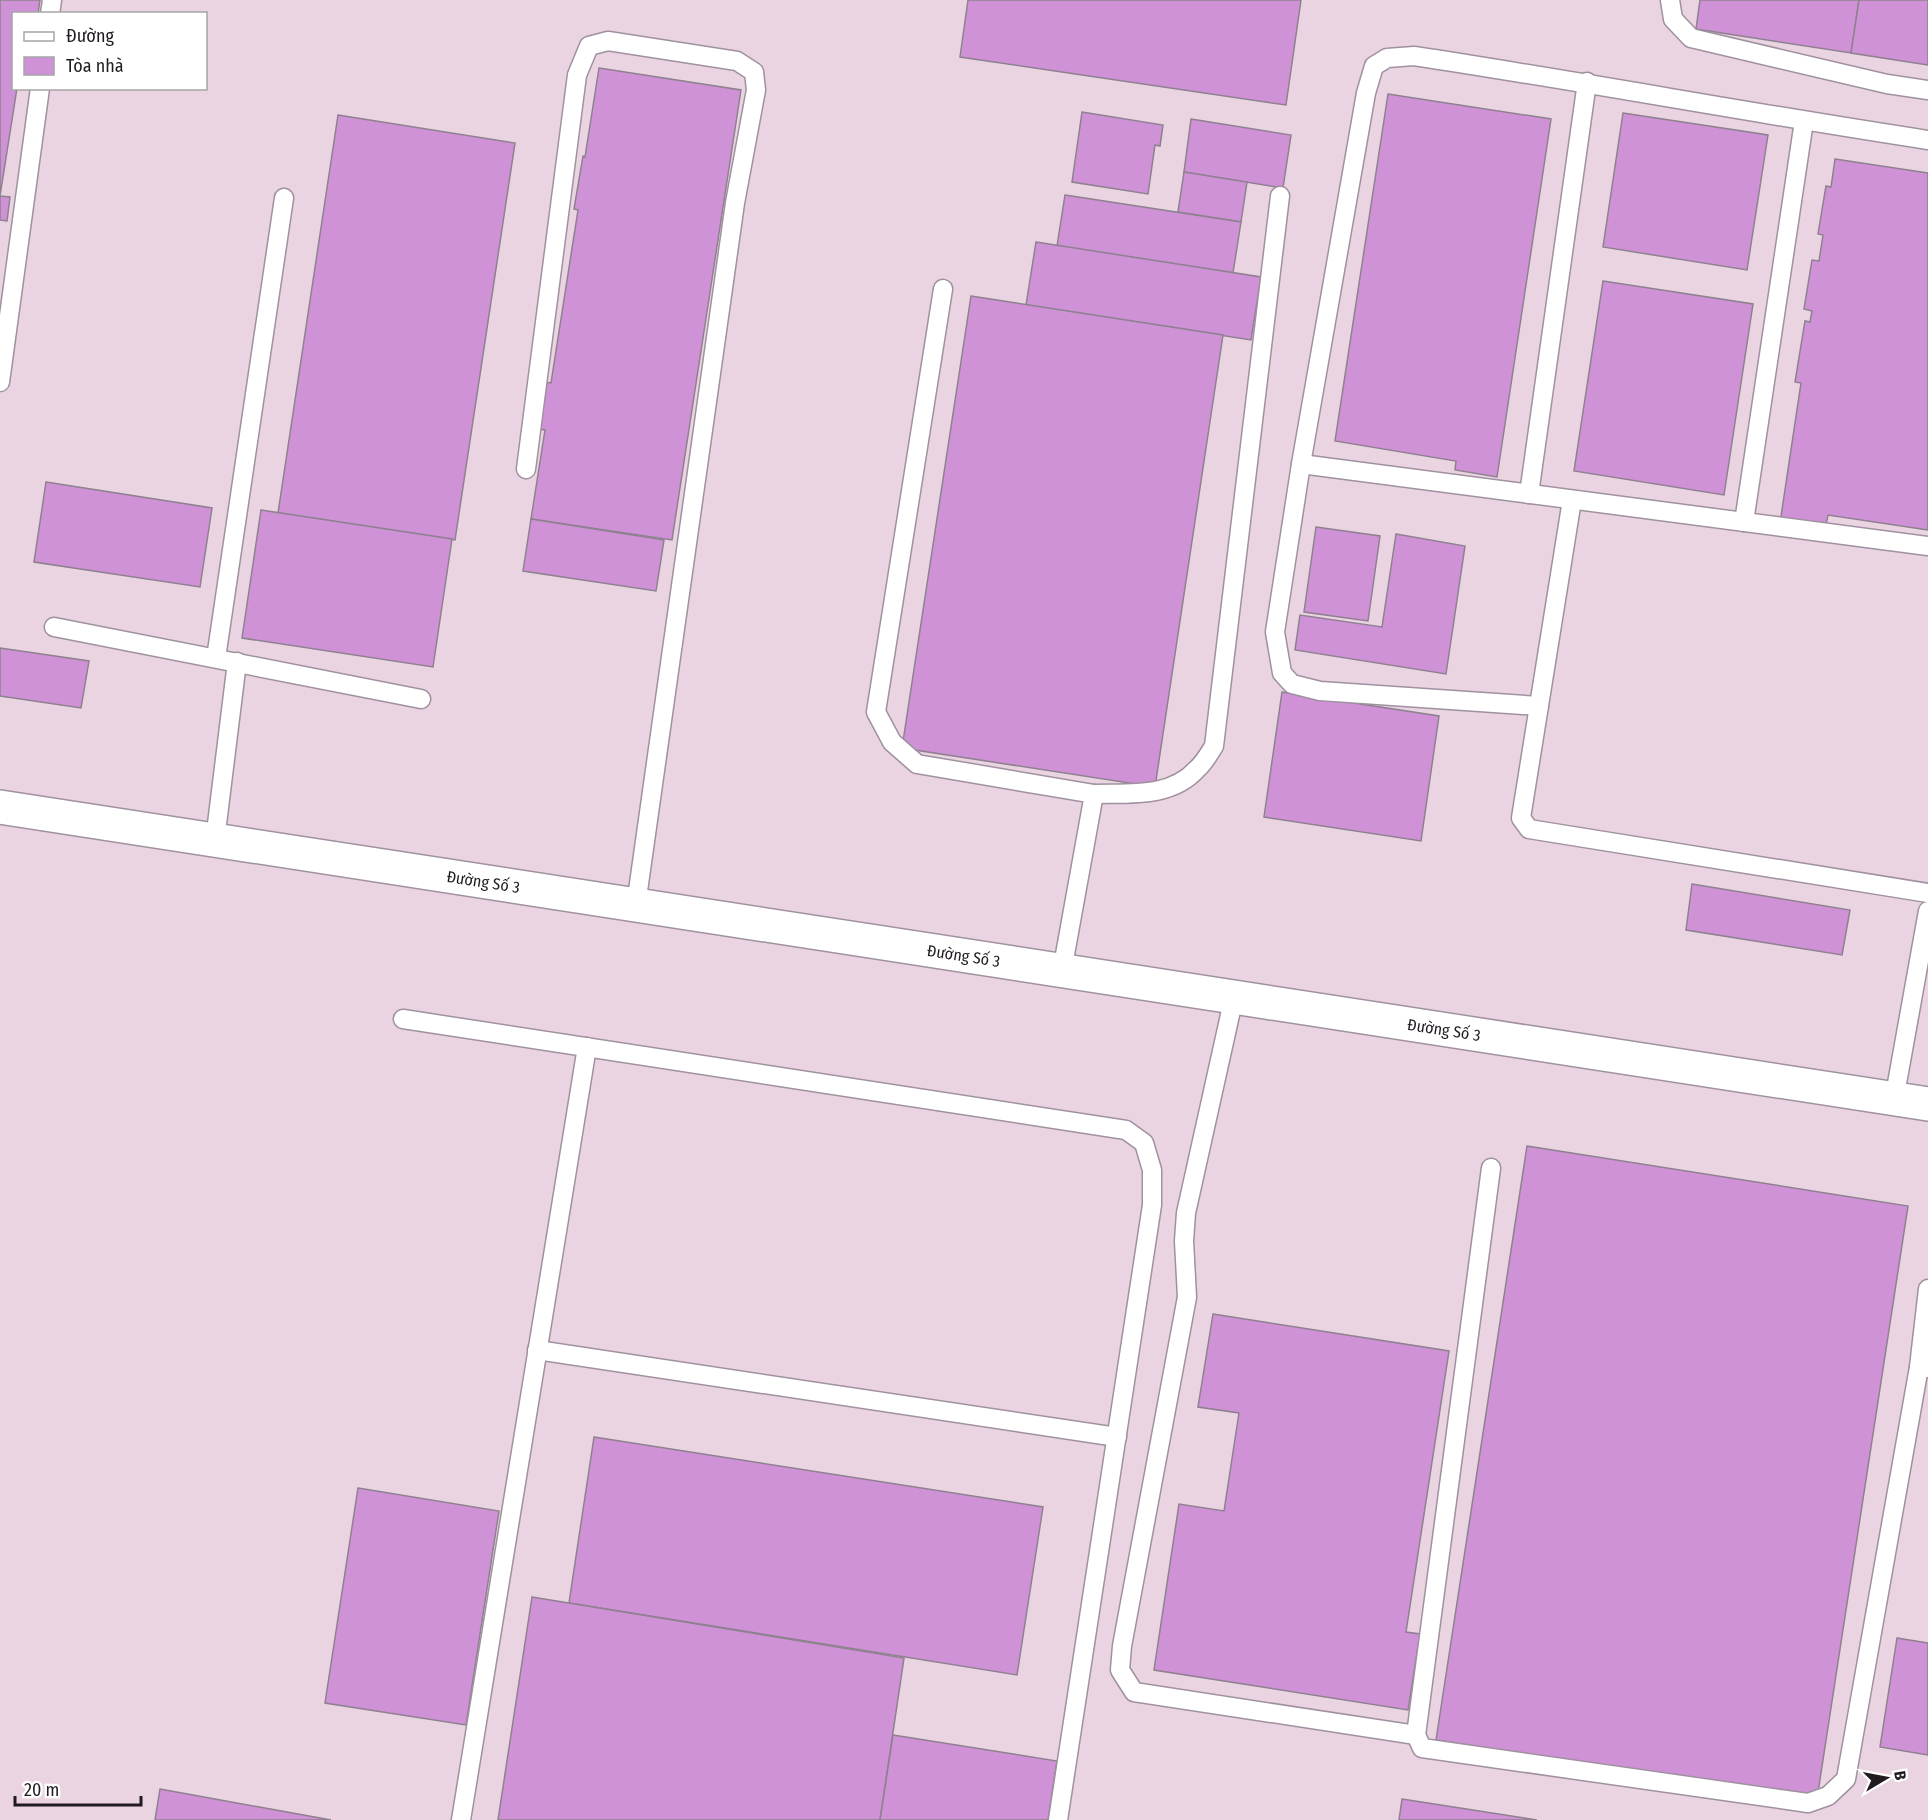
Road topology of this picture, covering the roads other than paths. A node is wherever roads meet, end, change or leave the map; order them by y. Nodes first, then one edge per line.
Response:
1 (1670, 0) edge
2 (1587, 82) junction
3 (40, 90) edge
4 (1928, 90) edge
5 (1804, 121) junction
6 (1928, 140) edge
7 (1280, 196) dead end
8 (284, 198) dead end
9 (943, 289) dead end
10 (0, 382) edge
11 (1302, 464) junction
12 (526, 469) dead end
13 (1529, 494) junction
14 (1572, 500) junction
15 (1744, 522) junction
16 (1928, 546) edge
17 (54, 627) dead end
18 (216, 658) junction
19 (237, 662) junction
20 (421, 699) dead end
21 (1539, 706) junction
22 (1094, 794) junction
23 (0, 807) edge
24 (214, 840) junction
25 (1928, 893) edge
26 (636, 905) junction
27 (1928, 911) edge
28 (1923, 964) edge
29 (1062, 971) junction
30 (1234, 997) junction
31 (403, 1019) dead end
32 (587, 1047) junction
33 (1894, 1100) junction
34 (1928, 1104) edge
35 (1491, 1168) dead end
36 (1928, 1289) edge
37 (537, 1350) junction
38 (1923, 1367) edge
39 (1117, 1437) junction
40 (1416, 1735) junction
41 (461, 1820) edge
42 (1058, 1820) edge

1 - 4 lane
2 - 5 lane
2 - 11 lane
2 - 13 lane
3 - 10 lane
5 - 6 lane
5 - 15 lane
7 - 22 lane
8 - 18 lane
9 - 22 lane
11 - 13 lane
11 - 21 lane
12 - 26 lane
13 - 14 lane
14 - 15 lane
14 - 21 lane
15 - 16 lane
17 - 18 lane
18 - 19 lane
19 - 20 lane
19 - 24 lane
21 - 25 lane
22 - 29 lane
23 - 24 street, Đường Số 3
24 - 26 street, Đường Số 3
26 - 29 street, Đường Số 3
27 - 28 lane
28 - 33 lane
29 - 30 street, Đường Số 3
30 - 33 street, Đường Số 3
30 - 40 lane
31 - 32 lane
32 - 37 lane
32 - 39 lane
33 - 34 street, Đường Số 3
35 - 40 lane
36 - 38 lane
37 - 39 lane
37 - 41 lane
38 - 40 lane
39 - 42 lane

